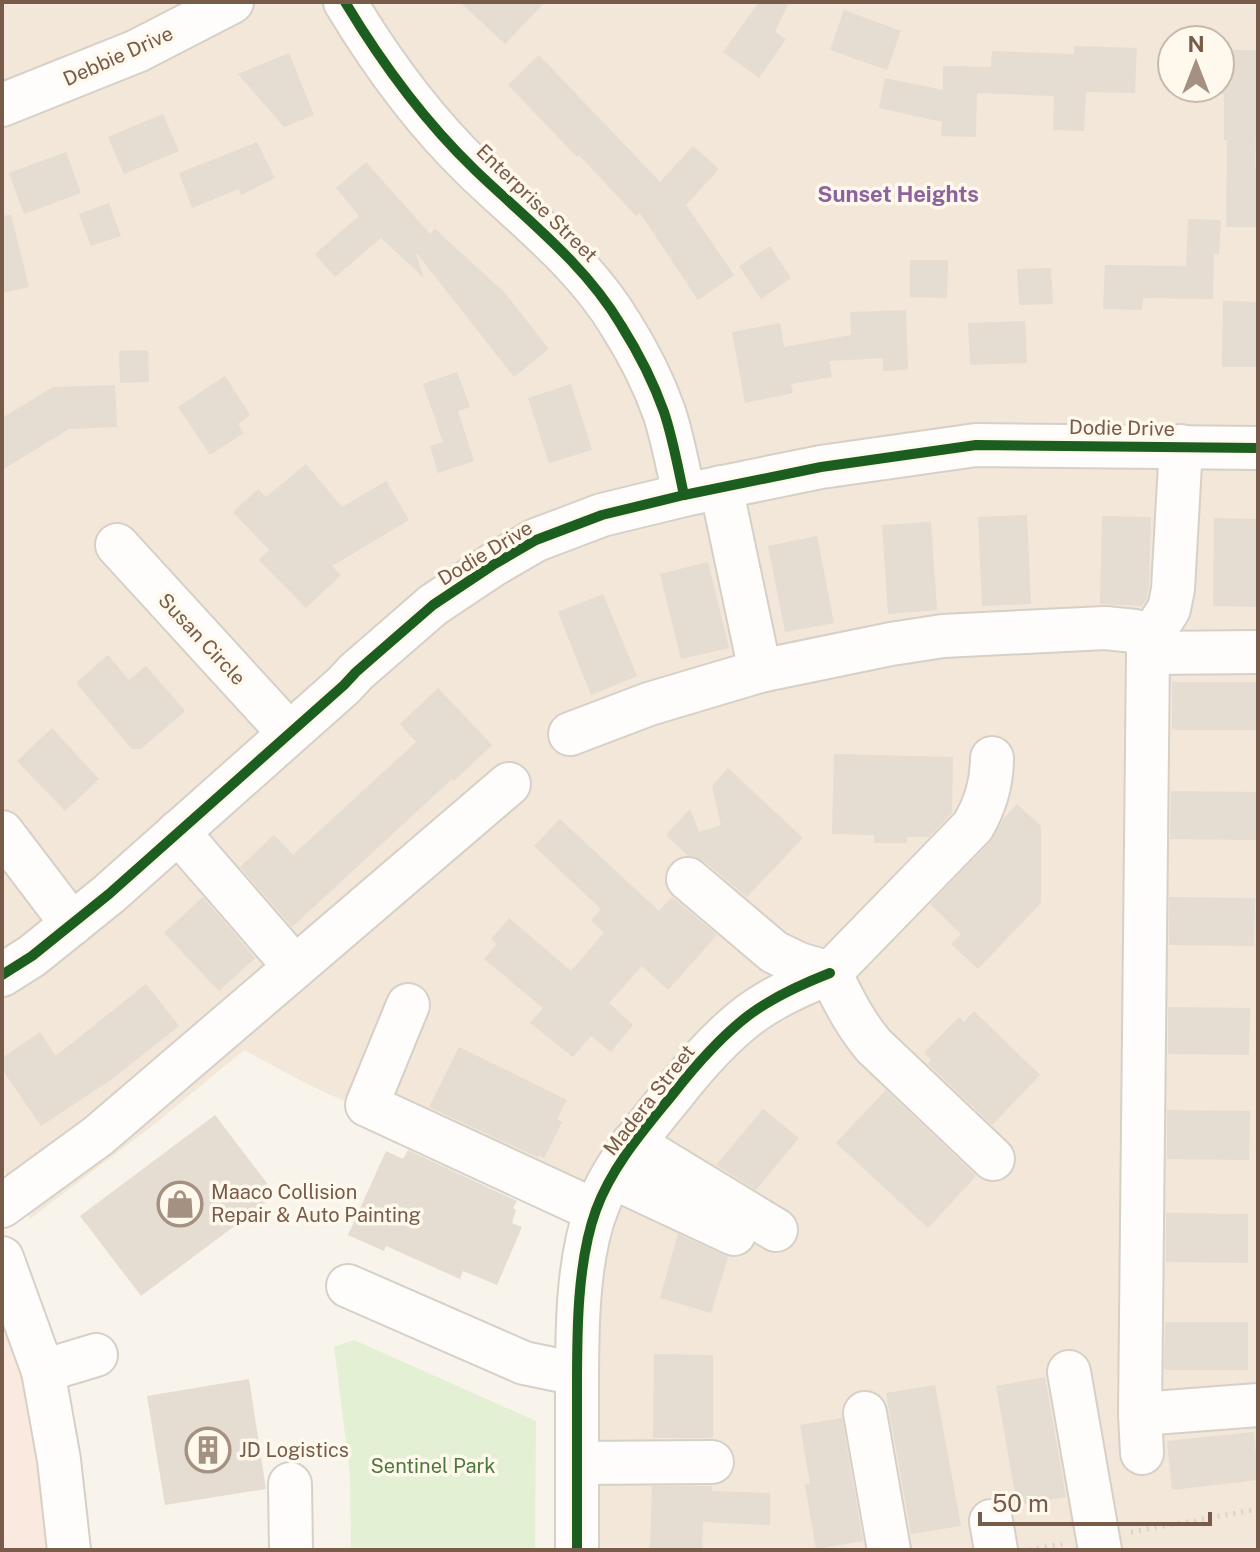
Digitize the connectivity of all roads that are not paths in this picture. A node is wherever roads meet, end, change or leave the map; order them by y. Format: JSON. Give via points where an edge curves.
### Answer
{"nodes":[{"id":1,"x":232,"y":2,"type":"edge"},
{"id":2,"x":345,"y":2,"type":"edge"},
{"id":3,"x":2,"y":105,"type":"edge"},
{"id":4,"x":1181,"y":446,"type":"junction"},
{"id":5,"x":1258,"y":448,"type":"edge"},
{"id":6,"x":703,"y":491,"type":"junction"},
{"id":7,"x":117,"y":545,"type":"dead end"},
{"id":8,"x":1149,"y":647,"type":"junction"},
{"id":9,"x":1258,"y":652,"type":"edge"},
{"id":10,"x":760,"y":671,"type":"junction"},
{"id":11,"x":289,"y":733,"type":"junction"},
{"id":12,"x":570,"y":734,"type":"dead end"},
{"id":13,"x":992,"y":758,"type":"dead end"},
{"id":14,"x":509,"y":784,"type":"dead end"},
{"id":15,"x":2,"y":832,"type":"edge"},
{"id":16,"x":178,"y":832,"type":"junction"},
{"id":17,"x":688,"y":879,"type":"dead end"},
{"id":18,"x":72,"y":924,"type":"junction"},
{"id":19,"x":295,"y":967,"type":"junction"},
{"id":20,"x":830,"y":973,"type":"junction"},
{"id":21,"x":2,"y":975,"type":"edge"},
{"id":22,"x":408,"y":1005,"type":"dead end"},
{"id":23,"x":993,"y":1159,"type":"dead end"},
{"id":24,"x":614,"y":1177,"type":"junction"},
{"id":25,"x":2,"y":1206,"type":"edge"},
{"id":26,"x":776,"y":1230,"type":"dead end"},
{"id":27,"x":734,"y":1234,"type":"dead end"},
{"id":28,"x":2,"y":1258,"type":"edge"},
{"id":29,"x":348,"y":1286,"type":"dead end"},
{"id":30,"x":96,"y":1355,"type":"dead end"},
{"id":31,"x":43,"y":1371,"type":"junction"},
{"id":32,"x":1069,"y":1372,"type":"dead end"},
{"id":33,"x":577,"y":1374,"type":"junction"},
{"id":34,"x":1258,"y":1405,"type":"edge"},
{"id":35,"x":865,"y":1413,"type":"dead end"},
{"id":36,"x":712,"y":1462,"type":"dead end"},
{"id":37,"x":577,"y":1463,"type":"junction"},
{"id":38,"x":290,"y":1484,"type":"dead end"},
{"id":39,"x":286,"y":1543,"type":"edge"},
{"id":40,"x":1099,"y":1544,"type":"edge"},
{"id":41,"x":69,"y":1550,"type":"edge"},
{"id":42,"x":577,"y":1550,"type":"edge"},
{"id":43,"x":889,"y":1550,"type":"edge"}],
"edges":[{"from":1,"to":3,"type":"street","name":"Debbie Drive","via":[[137,51]]},
{"from":2,"to":6,"type":"street","name":"Enterprise Street","via":[[426,117],[584,273],[650,376]]},
{"from":4,"to":5,"type":"street","name":"Dodie Drive"},
{"from":4,"to":6,"type":"street","name":"Dodie Drive","via":[[976,445],[821,467]]},
{"from":4,"to":8,"type":"street","via":[[1173,589]]},
{"from":6,"to":10,"type":"street","name":"Enterprise Street"},
{"from":6,"to":11,"type":"street","name":"Dodie Drive","via":[[602,515],[536,540],[493,565],[433,605]]},
{"from":7,"to":11,"type":"street","name":"Susan Circle"},
{"from":8,"to":9,"type":"street"},
{"from":8,"to":10,"type":"street","via":[[1135,631],[1105,628],[943,636]]},
{"from":8,"to":34,"type":"street","via":[[1141,1433]]},
{"from":10,"to":12,"type":"street"},
{"from":11,"to":16,"type":"street","name":"Dodie Drive"},
{"from":13,"to":20,"type":"street","via":[[988,792],[973,826]]},
{"from":14,"to":19,"type":"street"},
{"from":15,"to":18,"type":"street"},
{"from":16,"to":18,"type":"street","name":"Dodie Drive"},
{"from":16,"to":19,"type":"street"},
{"from":17,"to":20,"type":"street","via":[[774,952]]},
{"from":18,"to":21,"type":"street","name":"Dodie Drive"},
{"from":19,"to":25,"type":"street","via":[[98,1136]]},
{"from":20,"to":23,"type":"street","via":[[874,1046]]},
{"from":20,"to":24,"type":"street","name":"Madera Street","via":[[773,1000],[726,1035],[681,1084]]},
{"from":22,"to":24,"type":"street","via":[[367,1105]]},
{"from":24,"to":26,"type":"street"},
{"from":24,"to":27,"type":"street"},
{"from":24,"to":33,"type":"street","name":"Madera Street","via":[[585,1257]]},
{"from":28,"to":31,"type":"street"},
{"from":29,"to":33,"type":"street","via":[[524,1363]]},
{"from":30,"to":31,"type":"street"},
{"from":31,"to":41,"type":"street"},
{"from":32,"to":40,"type":"street"},
{"from":33,"to":37,"type":"street","name":"Madera Street"},
{"from":35,"to":43,"type":"street"},
{"from":36,"to":37,"type":"street"},
{"from":37,"to":42,"type":"street","name":"Madera Street"},
{"from":38,"to":39,"type":"street"}]}
